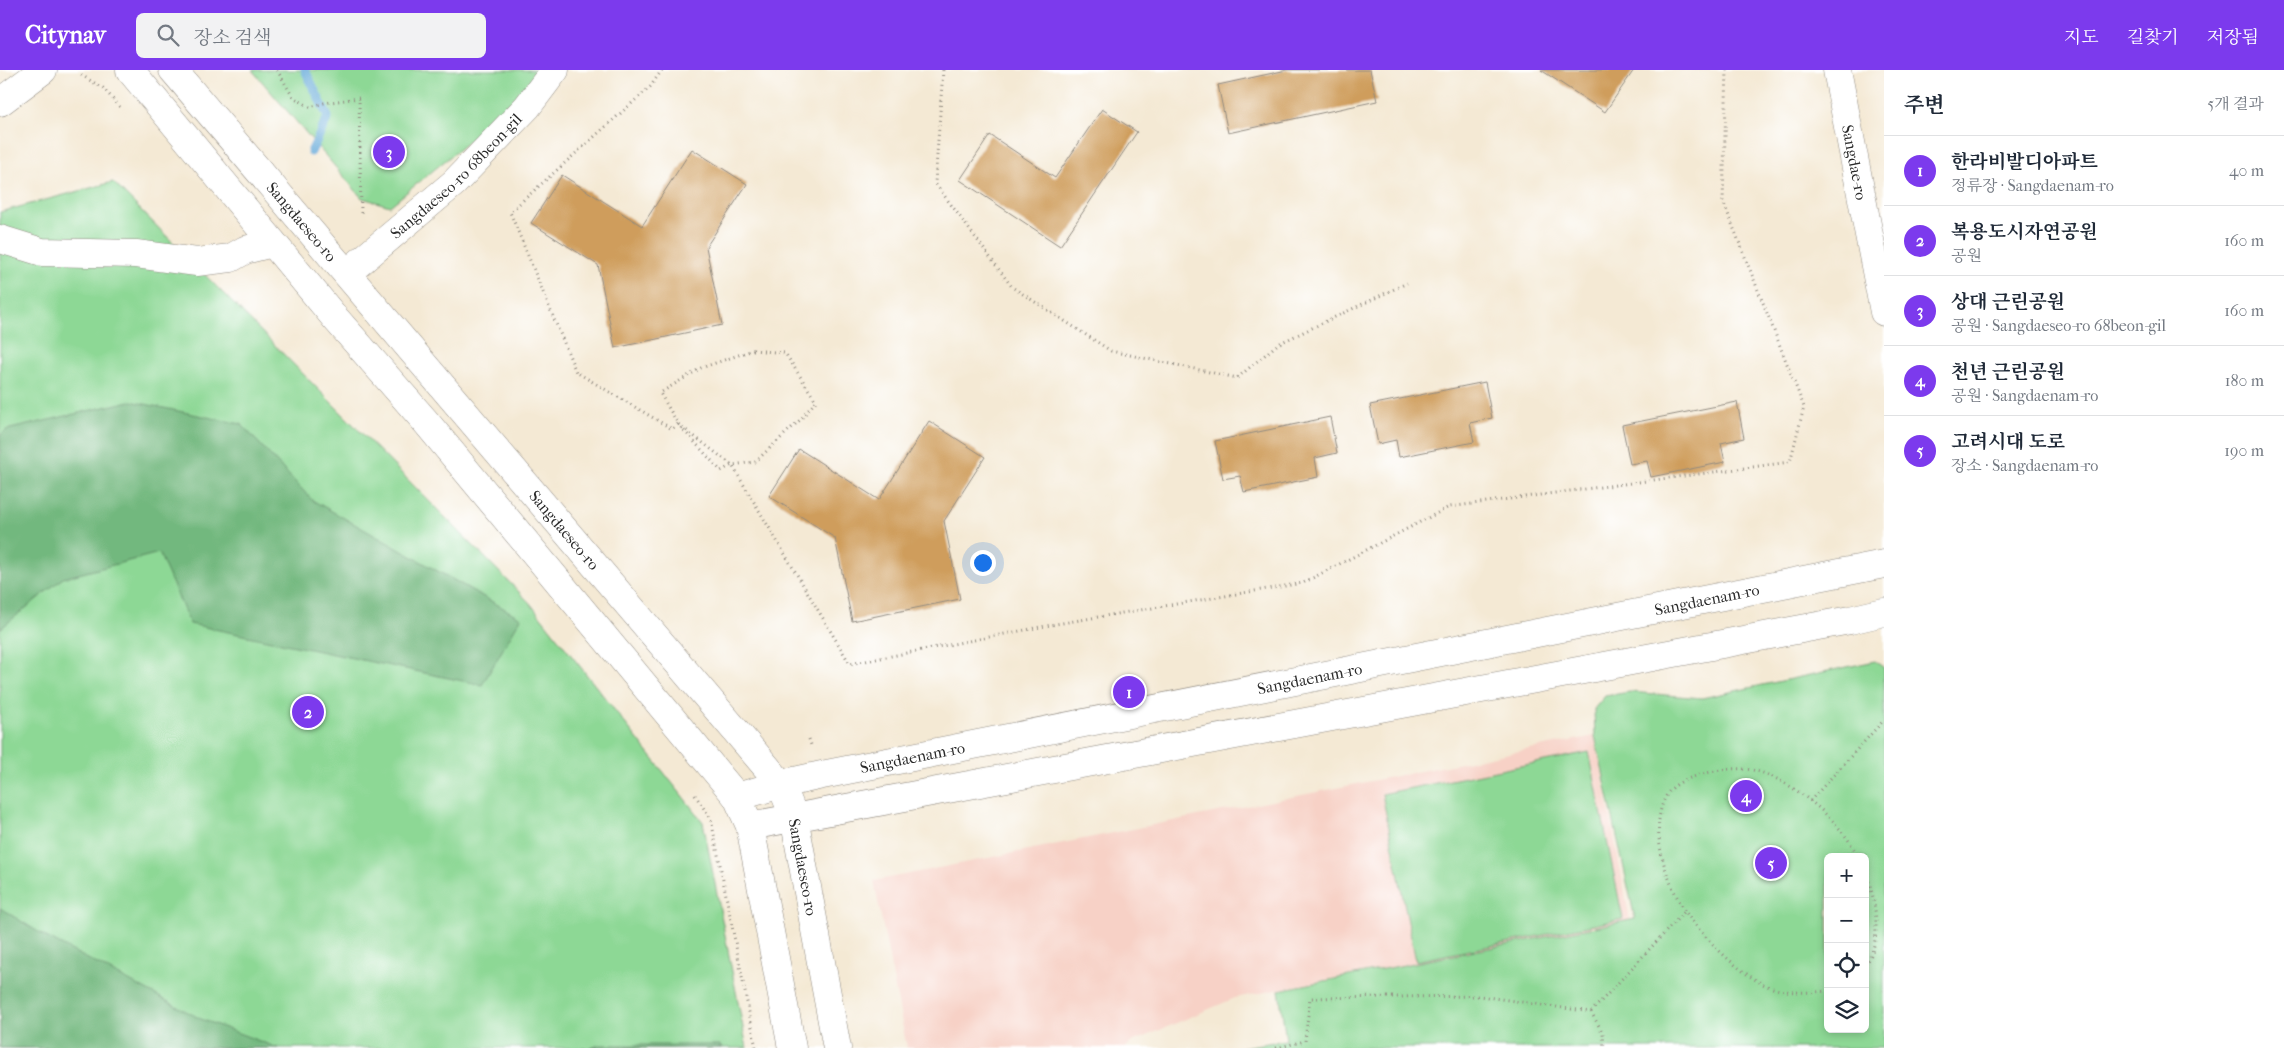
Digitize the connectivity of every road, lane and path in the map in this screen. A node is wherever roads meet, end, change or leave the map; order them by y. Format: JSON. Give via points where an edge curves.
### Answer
{"nodes":[{"id":1,"x":43,"y":70,"type":"edge"},
{"id":2,"x":130,"y":70,"type":"edge"},
{"id":3,"x":173,"y":70,"type":"edge"},
{"id":4,"x":277,"y":70,"type":"edge"},
{"id":5,"x":555,"y":70,"type":"edge"},
{"id":6,"x":662,"y":70,"type":"edge"},
{"id":7,"x":943,"y":70,"type":"edge"},
{"id":8,"x":1728,"y":70,"type":"edge"},
{"id":9,"x":1837,"y":70,"type":"edge"},
{"id":10,"x":0,"y":102,"type":"edge"},
{"id":11,"x":361,"y":213,"type":"dead end"},
{"id":12,"x":0,"y":239,"type":"edge"},
{"id":13,"x":273,"y":243,"type":"junction"},
{"id":14,"x":347,"y":273,"type":"junction"},
{"id":15,"x":1407,"y":283,"type":"dead end"},
{"id":16,"x":1884,"y":312,"type":"edge"},
{"id":17,"x":678,"y":424,"type":"junction"},
{"id":18,"x":732,"y":465,"type":"junction"},
{"id":19,"x":1884,"y":564,"type":"edge"},
{"id":20,"x":1884,"y":612,"type":"edge"},
{"id":21,"x":1884,"y":720,"type":"edge"},
{"id":22,"x":809,"y":738,"type":"dead end"},
{"id":23,"x":812,"y":749,"type":"dead end"},
{"id":24,"x":781,"y":784,"type":"junction"},
{"id":25,"x":692,"y":791,"type":"dead end"},
{"id":26,"x":737,"y":797,"type":"junction"},
{"id":27,"x":1810,"y":801,"type":"junction"},
{"id":28,"x":794,"y":817,"type":"junction"},
{"id":29,"x":750,"y":826,"type":"junction"},
{"id":30,"x":1856,"y":853,"type":"edge"},
{"id":31,"x":1869,"y":884,"type":"edge"},
{"id":32,"x":1685,"y":911,"type":"junction"},
{"id":33,"x":1869,"y":954,"type":"edge"},
{"id":34,"x":1824,"y":991,"type":"edge"},
{"id":35,"x":1592,"y":1012,"type":"junction"},
{"id":36,"x":756,"y":1048,"type":"edge"},
{"id":37,"x":792,"y":1048,"type":"edge"},
{"id":38,"x":837,"y":1048,"type":"edge"},
{"id":39,"x":1276,"y":1048,"type":"edge"},
{"id":40,"x":1604,"y":1048,"type":"edge"}],
"edges":[{"from":1,"to":10,"type":"street"},
{"from":2,"to":13,"type":"street"},
{"from":3,"to":14,"type":"street","name":"Sangdaeseo-ro"},
{"from":4,"to":11,"type":"path","via":[[294,97],[310,107],[359,98]]},
{"from":5,"to":14,"type":"street","name":"Sangdaeseo-ro 68beon-gil","via":[[528,107],[454,183]]},
{"from":6,"to":17,"type":"path","via":[[650,87],[510,212],[576,372],[672,429]]},
{"from":7,"to":15,"type":"path","via":[[935,183],[1012,287],[1111,351],[1237,378],[1278,344]]},
{"from":8,"to":18,"type":"path","via":[[1724,201],[1804,407],[1790,462],[1449,507],[1303,583],[1056,624],[850,664]]},
{"from":9,"to":16,"type":"street","name":"Sangdae-ro"},
{"from":12,"to":13,"type":"street","via":[[42,252],[136,254],[197,262],[231,258],[245,250]]},
{"from":13,"to":26,"type":"street"},
{"from":14,"to":24,"type":"street","name":"Sangdaeseo-ro"},
{"from":17,"to":18,"type":"path"},
{"from":17,"to":18,"type":"path","via":[[721,471]]},
{"from":17,"to":18,"type":"path","via":[[660,393],[701,368],[753,350],[785,353],[816,401],[755,462]]},
{"from":19,"to":24,"type":"street","name":"Sangdaenam-ro"},
{"from":20,"to":28,"type":"street"},
{"from":21,"to":27,"type":"path"},
{"from":22,"to":23,"type":"path"},
{"from":24,"to":26,"type":"street","name":"Sangdaenam-ro"},
{"from":24,"to":28,"type":"street","name":"Sangdaeseo-ro"},
{"from":25,"to":36,"type":"path","via":[[711,819]]},
{"from":26,"to":29,"type":"street"},
{"from":27,"to":30,"type":"path","via":[[1828,816]]},
{"from":27,"to":32,"type":"path","via":[[1781,781],[1758,772],[1730,769],[1685,779],[1666,795],[1657,828],[1663,860]]},
{"from":28,"to":29,"type":"street"},
{"from":28,"to":38,"type":"street","name":"Sangdaeseo-ro"},
{"from":29,"to":37,"type":"street"},
{"from":31,"to":33,"type":"path","via":[[1875,903],[1875,938]]},
{"from":32,"to":34,"type":"path","via":[[1711,942],[1742,971],[1762,984],[1806,993]]},
{"from":32,"to":35,"type":"path"},
{"from":35,"to":39,"type":"path","via":[[1480,996],[1310,998],[1305,1042]]},
{"from":35,"to":40,"type":"path","via":[[1603,1033]]}]}
